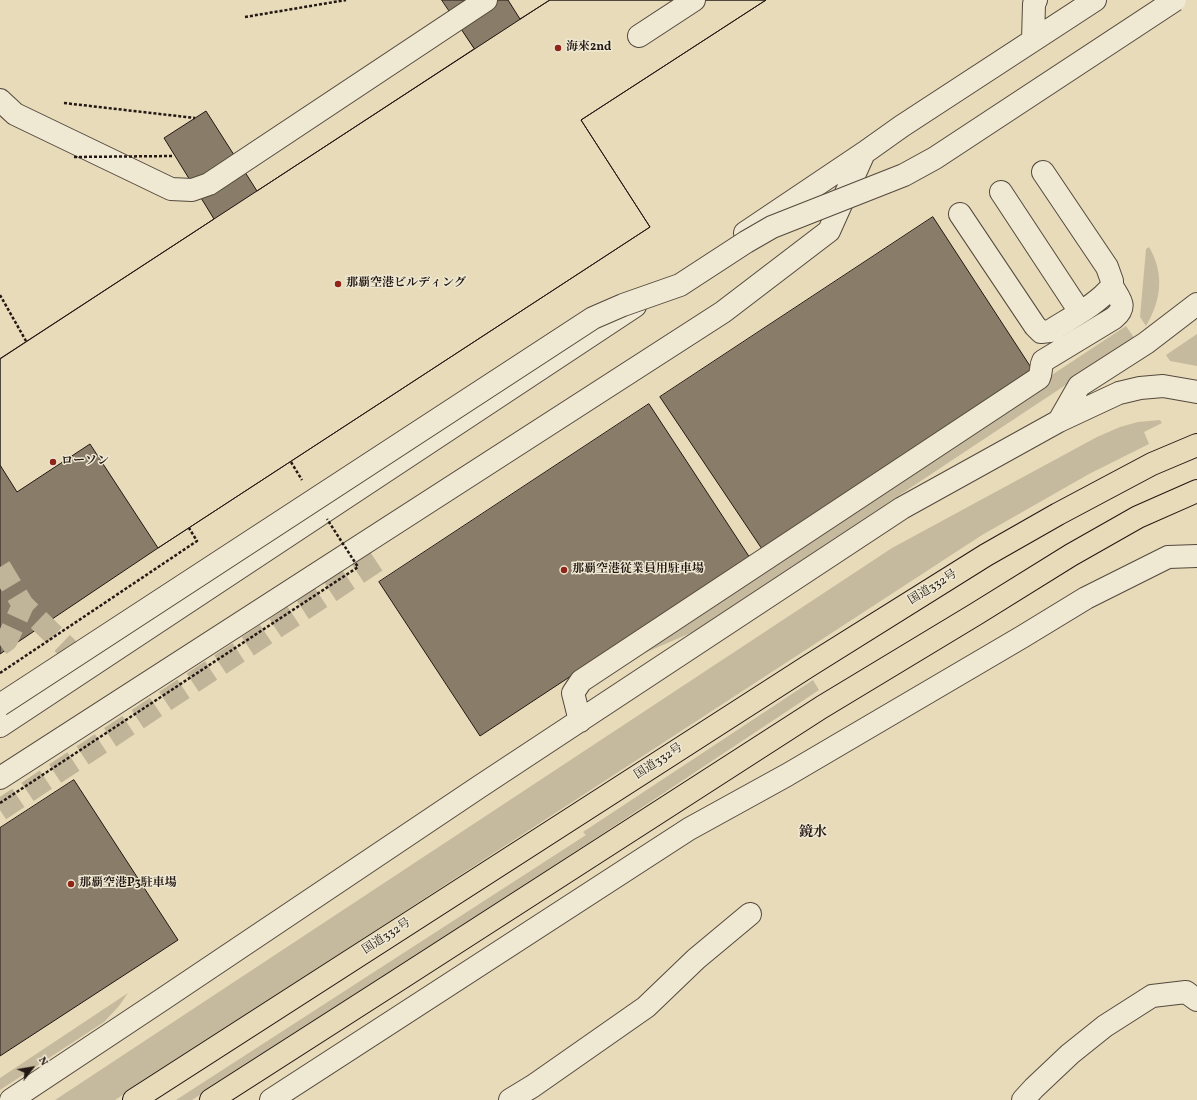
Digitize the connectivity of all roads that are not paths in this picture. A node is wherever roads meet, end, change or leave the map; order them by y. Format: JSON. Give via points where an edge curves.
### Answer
{"nodes":[{"id":1,"x":486,"y":0,"type":"edge"},
{"id":2,"x":694,"y":0,"type":"edge"},
{"id":3,"x":1036,"y":0,"type":"edge"},
{"id":4,"x":1095,"y":0,"type":"edge"},
{"id":5,"x":1175,"y":0,"type":"edge"},
{"id":6,"x":639,"y":36,"type":"dead end"},
{"id":7,"x":1033,"y":40,"type":"junction"},
{"id":8,"x":0,"y":100,"type":"edge"},
{"id":9,"x":864,"y":153,"type":"junction"},
{"id":10,"x":1043,"y":172,"type":"dead end"},
{"id":11,"x":1001,"y":192,"type":"dead end"},
{"id":12,"x":960,"y":214,"type":"dead end"},
{"id":13,"x":1112,"y":286,"type":"junction"},
{"id":14,"x":1197,"y":304,"type":"edge"},
{"id":15,"x":1080,"y":312,"type":"junction"},
{"id":16,"x":1197,"y":392,"type":"edge"},
{"id":17,"x":1059,"y":421,"type":"junction"},
{"id":18,"x":1197,"y":445,"type":"edge"},
{"id":19,"x":1197,"y":490,"type":"edge"},
{"id":20,"x":1197,"y":556,"type":"edge"},
{"id":21,"x":0,"y":704,"type":"edge"},
{"id":22,"x":580,"y":721,"type":"junction"},
{"id":23,"x":0,"y":726,"type":"edge"},
{"id":24,"x":0,"y":778,"type":"edge"},
{"id":25,"x":750,"y":914,"type":"dead end"},
{"id":26,"x":1197,"y":1000,"type":"edge"},
{"id":27,"x":11,"y":1100,"type":"edge"},
{"id":28,"x":134,"y":1100,"type":"edge"},
{"id":29,"x":211,"y":1100,"type":"edge"},
{"id":30,"x":271,"y":1100,"type":"edge"},
{"id":31,"x":510,"y":1100,"type":"edge"},
{"id":32,"x":1023,"y":1100,"type":"edge"}],
"edges":[{"from":1,"to":8,"type":"street","via":[[210,184],[192,190],[171,189],[15,114]]},
{"from":2,"to":6,"type":"street"},
{"from":3,"to":7,"type":"street"},
{"from":4,"to":7,"type":"street"},
{"from":5,"to":21,"type":"street","bridge":true,"via":[[935,158],[904,175],[772,227],[680,285],[593,318]]},
{"from":7,"to":9,"type":"street"},
{"from":9,"to":23,"type":"street"},
{"from":9,"to":24,"type":"street","via":[[829,231],[723,312]]},
{"from":10,"to":13,"type":"street","via":[[1107,267]]},
{"from":11,"to":15,"type":"street"},
{"from":12,"to":15,"type":"street","via":[[1041,332],[1050,331]]},
{"from":13,"to":15,"type":"street"},
{"from":13,"to":22,"type":"street","via":[[1122,303],[1121,312],[1042,361],[1042,373],[1039,378],[581,681],[573,693]]},
{"from":14,"to":17,"type":"street","via":[[1146,343],[1079,386]]},
{"from":16,"to":17,"type":"street","via":[[1162,386],[1140,388],[1119,394]]},
{"from":17,"to":22,"type":"street","via":[[902,508]]},
{"from":18,"to":28,"type":"highway","name":"国道332号","via":[[1152,464],[986,555],[793,676]]},
{"from":19,"to":29,"type":"highway","via":[[1138,517],[1071,555],[822,707]]},
{"from":20,"to":30,"type":"street","via":[[1168,557],[1086,598],[787,775],[689,829]]},
{"from":22,"to":27,"type":"street"},
{"from":25,"to":31,"type":"street","via":[[696,959],[646,1007]]},
{"from":26,"to":32,"type":"street","via":[[1186,992],[1152,996],[1105,1026],[1070,1054]]}]}
